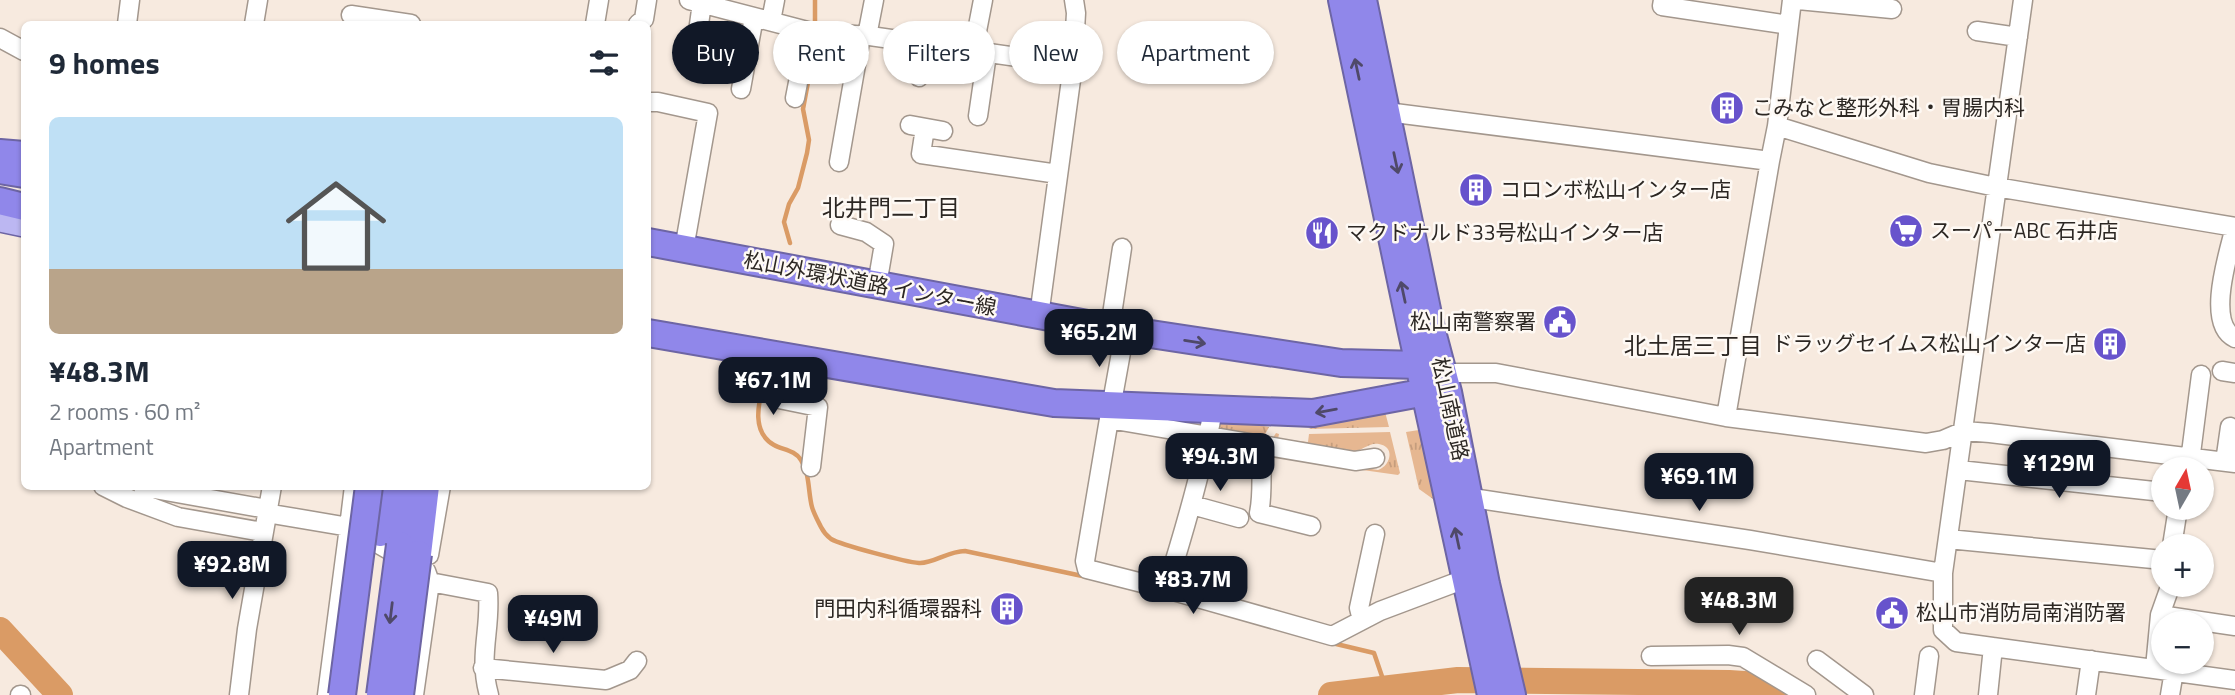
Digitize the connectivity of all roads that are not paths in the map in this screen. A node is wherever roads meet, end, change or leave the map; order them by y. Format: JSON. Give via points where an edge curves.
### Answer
{"nodes":[{"id":1,"x":130,"y":0,"type":"edge"},
{"id":2,"x":258,"y":0,"type":"edge"},
{"id":3,"x":600,"y":0,"type":"edge"},
{"id":4,"x":647,"y":0,"type":"edge"},
{"id":5,"x":775,"y":0,"type":"edge"},
{"id":6,"x":874,"y":0,"type":"edge"},
{"id":7,"x":983,"y":0,"type":"edge"},
{"id":8,"x":1074,"y":0,"type":"edge"},
{"id":9,"x":1342,"y":0,"type":"edge"},
{"id":10,"x":1363,"y":0,"type":"edge"},
{"id":11,"x":1663,"y":0,"type":"edge"},
{"id":12,"x":1792,"y":0,"type":"edge"},
{"id":13,"x":1798,"y":0,"type":"edge"},
{"id":14,"x":2023,"y":0,"type":"edge"},
{"id":15,"x":698,"y":1,"type":"edge"},
{"id":16,"x":1892,"y":9,"type":"dead end"},
{"id":17,"x":351,"y":13,"type":"edge"},
{"id":18,"x":762,"y":19,"type":"junction"},
{"id":19,"x":128,"y":21,"type":"edge"},
{"id":20,"x":254,"y":21,"type":"edge"},
{"id":21,"x":395,"y":21,"type":"edge"},
{"id":22,"x":596,"y":21,"type":"edge"},
{"id":23,"x":642,"y":21,"type":"edge"},
{"id":24,"x":697,"y":21,"type":"edge"},
{"id":25,"x":868,"y":21,"type":"edge"},
{"id":26,"x":982,"y":21,"type":"edge"},
{"id":27,"x":1076,"y":21,"type":"edge"},
{"id":28,"x":773,"y":22,"type":"edge"},
{"id":29,"x":1789,"y":25,"type":"junction"},
{"id":30,"x":1977,"y":31,"type":"dead end"},
{"id":31,"x":2018,"y":37,"type":"junction"},
{"id":32,"x":0,"y":38,"type":"edge"},
{"id":33,"x":21,"y":49,"type":"edge"},
{"id":34,"x":798,"y":84,"type":"edge"},
{"id":35,"x":859,"y":84,"type":"edge"},
{"id":36,"x":979,"y":84,"type":"edge"},
{"id":37,"x":1070,"y":84,"type":"edge"},
{"id":38,"x":741,"y":89,"type":"dead end"},
{"id":39,"x":795,"y":99,"type":"dead end"},
{"id":40,"x":651,"y":102,"type":"edge"},
{"id":41,"x":1375,"y":110,"type":"junction"},
{"id":42,"x":978,"y":116,"type":"dead end"},
{"id":43,"x":1777,"y":126,"type":"junction"},
{"id":44,"x":943,"y":131,"type":"dead end"},
{"id":45,"x":0,"y":142,"type":"edge"},
{"id":46,"x":21,"y":145,"type":"edge"},
{"id":47,"x":0,"y":153,"type":"edge"},
{"id":48,"x":21,"y":155,"type":"edge"},
{"id":49,"x":846,"y":155,"type":"dead end"},
{"id":50,"x":1770,"y":161,"type":"junction"},
{"id":51,"x":0,"y":170,"type":"edge"},
{"id":52,"x":1058,"y":173,"type":"junction"},
{"id":53,"x":21,"y":174,"type":"edge"},
{"id":54,"x":1996,"y":187,"type":"junction"},
{"id":55,"x":0,"y":195,"type":"edge"},
{"id":56,"x":21,"y":198,"type":"edge"},
{"id":57,"x":0,"y":201,"type":"edge"},
{"id":58,"x":21,"y":206,"type":"edge"},
{"id":59,"x":0,"y":220,"type":"edge"},
{"id":60,"x":21,"y":224,"type":"edge"},
{"id":61,"x":840,"y":225,"type":"dead end"},
{"id":62,"x":651,"y":243,"type":"edge"},
{"id":63,"x":1122,"y":248,"type":"dead end"},
{"id":64,"x":684,"y":249,"type":"junction"},
{"id":65,"x":651,"y":259,"type":"edge"},
{"id":66,"x":877,"y":285,"type":"junction"},
{"id":67,"x":934,"y":297,"type":"junction"},
{"id":68,"x":1039,"y":316,"type":"junction"},
{"id":69,"x":651,"y":320,"type":"edge"},
{"id":70,"x":1110,"y":328,"type":"junction"},
{"id":71,"x":651,"y":334,"type":"edge"},
{"id":72,"x":2235,"y":338,"type":"edge"},
{"id":73,"x":787,"y":358,"type":"junction"},
{"id":74,"x":1431,"y":369,"type":"junction"},
{"id":75,"x":2201,"y":375,"type":"dead end"},
{"id":76,"x":1426,"y":393,"type":"junction"},
{"id":77,"x":1078,"y":404,"type":"junction"},
{"id":78,"x":1213,"y":410,"type":"junction"},
{"id":79,"x":1111,"y":412,"type":"junction"},
{"id":80,"x":1726,"y":417,"type":"junction"},
{"id":81,"x":2230,"y":427,"type":"dead end"},
{"id":82,"x":1964,"y":431,"type":"junction"},
{"id":83,"x":1208,"y":436,"type":"junction"},
{"id":84,"x":1264,"y":446,"type":"junction"},
{"id":85,"x":2190,"y":457,"type":"edge"},
{"id":86,"x":1375,"y":458,"type":"dead end"},
{"id":87,"x":2151,"y":458,"type":"edge"},
{"id":88,"x":2230,"y":462,"type":"edge"},
{"id":89,"x":810,"y":467,"type":"dead end"},
{"id":90,"x":1959,"y":470,"type":"junction"},
{"id":91,"x":111,"y":490,"type":"edge"},
{"id":92,"x":158,"y":490,"type":"edge"},
{"id":93,"x":271,"y":490,"type":"edge"},
{"id":94,"x":354,"y":490,"type":"edge"},
{"id":95,"x":368,"y":490,"type":"edge"},
{"id":96,"x":387,"y":490,"type":"edge"},
{"id":97,"x":406,"y":490,"type":"edge"},
{"id":98,"x":426,"y":490,"type":"edge"},
{"id":99,"x":440,"y":490,"type":"edge"},
{"id":100,"x":2151,"y":491,"type":"edge"},
{"id":101,"x":1458,"y":496,"type":"junction"},
{"id":102,"x":1192,"y":505,"type":"junction"},
{"id":103,"x":267,"y":511,"type":"junction"},
{"id":104,"x":1239,"y":518,"type":"dead end"},
{"id":105,"x":1311,"y":526,"type":"dead end"},
{"id":106,"x":349,"y":527,"type":"junction"},
{"id":107,"x":263,"y":532,"type":"junction"},
{"id":108,"x":1375,"y":534,"type":"dead end"},
{"id":109,"x":390,"y":539,"type":"junction"},
{"id":110,"x":1948,"y":539,"type":"junction"},
{"id":111,"x":2151,"y":559,"type":"edge"},
{"id":112,"x":1943,"y":573,"type":"junction"},
{"id":113,"x":428,"y":577,"type":"junction"},
{"id":114,"x":1465,"y":579,"type":"junction"},
{"id":115,"x":1166,"y":589,"type":"junction"},
{"id":116,"x":1362,"y":620,"type":"junction"},
{"id":117,"x":2214,"y":624,"type":"edge"},
{"id":118,"x":2235,"y":626,"type":"edge"},
{"id":119,"x":1993,"y":647,"type":"junction"},
{"id":120,"x":1491,"y":652,"type":"junction"},
{"id":121,"x":1651,"y":656,"type":"dead end"},
{"id":122,"x":1928,"y":656,"type":"dead end"},
{"id":123,"x":1817,"y":660,"type":"dead end"},
{"id":124,"x":2091,"y":660,"type":"junction"},
{"id":125,"x":637,"y":661,"type":"dead end"},
{"id":126,"x":483,"y":668,"type":"junction"},
{"id":127,"x":2151,"y":668,"type":"edge"},
{"id":128,"x":2173,"y":674,"type":"edge"},
{"id":129,"x":2194,"y":674,"type":"edge"},
{"id":130,"x":2235,"y":680,"type":"edge"},
{"id":131,"x":1501,"y":692,"type":"edge"},
{"id":132,"x":239,"y":695,"type":"edge"},
{"id":133,"x":327,"y":695,"type":"edge"},
{"id":134,"x":342,"y":695,"type":"edge"},
{"id":135,"x":360,"y":695,"type":"edge"},
{"id":136,"x":380,"y":695,"type":"edge"},
{"id":137,"x":400,"y":695,"type":"edge"},
{"id":138,"x":414,"y":695,"type":"edge"},
{"id":139,"x":489,"y":695,"type":"edge"},
{"id":140,"x":1806,"y":695,"type":"edge"},
{"id":141,"x":1864,"y":695,"type":"edge"},
{"id":142,"x":1924,"y":695,"type":"edge"},
{"id":143,"x":1988,"y":695,"type":"edge"},
{"id":144,"x":2086,"y":695,"type":"edge"},
{"id":145,"x":2169,"y":695,"type":"edge"}],
"edges":[{"from":1,"to":19,"type":"street"},
{"from":2,"to":20,"type":"street"},
{"from":3,"to":22,"type":"street"},
{"from":4,"to":23,"type":"street"},
{"from":5,"to":18,"type":"street"},
{"from":6,"to":25,"type":"street"},
{"from":7,"to":26,"type":"street"},
{"from":8,"to":27,"type":"street"},
{"from":41,"to":9,"type":"highway","name":"松山南道路","one_way":true},
{"from":10,"to":41,"type":"highway","name":"松山南道路"},
{"from":11,"to":29,"type":"street","via":[[1662,6]]},
{"from":12,"to":29,"type":"street"},
{"from":13,"to":16,"type":"street"},
{"from":14,"to":31,"type":"street"},
{"from":15,"to":18,"type":"street"},
{"from":15,"to":24,"type":"street"},
{"from":17,"to":21,"type":"street"},
{"from":18,"to":28,"type":"street"},
{"from":18,"to":38,"type":"street"},
{"from":29,"to":43,"type":"street"},
{"from":30,"to":31,"type":"street"},
{"from":31,"to":54,"type":"street"},
{"from":32,"to":33,"type":"street"},
{"from":34,"to":39,"type":"street"},
{"from":35,"to":49,"type":"street"},
{"from":36,"to":42,"type":"street"},
{"from":37,"to":52,"type":"street"},
{"from":40,"to":64,"type":"street","via":[[708,113]]},
{"from":41,"to":50,"type":"street"},
{"from":41,"to":74,"type":"highway","name":"松山南道路"},
{"from":43,"to":50,"type":"street"},
{"from":43,"to":54,"type":"street","via":[[1929,173]]},
{"from":44,"to":52,"type":"street","via":[[917,127],[921,155]]},
{"from":45,"to":46,"type":"main road"},
{"from":47,"to":48,"type":"highway"},
{"from":50,"to":80,"type":"street"},
{"from":51,"to":53,"type":"highway"},
{"from":52,"to":68,"type":"street"},
{"from":54,"to":72,"type":"street","via":[[2235,227],[2219,292],[2223,325]]},
{"from":54,"to":82,"type":"street"},
{"from":55,"to":56,"type":"highway"},
{"from":57,"to":58,"type":"highway"},
{"from":59,"to":60,"type":"main road"},
{"from":61,"to":66,"type":"street","via":[[866,232],[884,244]]},
{"from":62,"to":64,"type":"highway","name":"松山外環状道路 インター線"},
{"from":63,"to":70,"type":"street"},
{"from":64,"to":66,"type":"highway","name":"松山外環状道路 インター線"},
{"from":65,"to":67,"type":"highway","via":[[805,285]]},
{"from":66,"to":67,"type":"highway","name":"松山外環状道路 インター線"},
{"from":67,"to":68,"type":"highway","name":"松山外環状道路 インター線"},
{"from":68,"to":70,"type":"highway","name":"松山外環状道路 インター線"},
{"from":69,"to":77,"type":"highway","via":[[1024,385]]},
{"from":70,"to":74,"type":"highway","name":"松山外環状道路 インター線","one_way":true,"via":[[1341,363]]},
{"from":70,"to":79,"type":"street","via":[[1122,347]]},
{"from":71,"to":73,"type":"highway"},
{"from":73,"to":77,"type":"highway","via":[[1021,399]]},
{"from":73,"to":89,"type":"street","via":[[779,399],[818,407]]},
{"from":74,"to":76,"type":"highway","name":"松山南道路"},
{"from":74,"to":80,"type":"street","via":[[1496,373]]},
{"from":74,"to":101,"type":"highway","name":"松山南道路"},
{"from":75,"to":85,"type":"street"},
{"from":76,"to":78,"type":"highway","one_way":true,"via":[[1313,413]]},
{"from":76,"to":101,"type":"highway","name":"松山南道路"},
{"from":77,"to":79,"type":"highway"},
{"from":78,"to":79,"type":"highway"},
{"from":78,"to":83,"type":"street"},
{"from":79,"to":83,"type":"street"},
{"from":79,"to":115,"type":"street","via":[[1087,569]]},
{"from":80,"to":82,"type":"street","via":[[1926,443]]},
{"from":81,"to":88,"type":"street"},
{"from":82,"to":87,"type":"street"},
{"from":82,"to":90,"type":"street"},
{"from":83,"to":84,"type":"street"},
{"from":83,"to":102,"type":"street"},
{"from":84,"to":86,"type":"street","via":[[1355,461]]},
{"from":84,"to":105,"type":"street","via":[[1264,494],[1259,513]]},
{"from":90,"to":100,"type":"street"},
{"from":90,"to":110,"type":"street"},
{"from":91,"to":107,"type":"street","via":[[178,517]]},
{"from":92,"to":103,"type":"street"},
{"from":93,"to":103,"type":"street"},
{"from":94,"to":106,"type":"street"},
{"from":95,"to":134,"type":"highway","bridge":true},
{"from":96,"to":109,"type":"highway"},
{"from":97,"to":109,"type":"highway"},
{"from":98,"to":137,"type":"highway","bridge":true},
{"from":99,"to":113,"type":"street"},
{"from":101,"to":112,"type":"street"},
{"from":114,"to":101,"type":"highway","name":"松山南道路","one_way":true},
{"from":101,"to":120,"type":"highway","name":"松山南道路"},
{"from":102,"to":104,"type":"street"},
{"from":102,"to":115,"type":"street"},
{"from":103,"to":106,"type":"street"},
{"from":103,"to":107,"type":"street"},
{"from":106,"to":113,"type":"street"},
{"from":106,"to":133,"type":"street"},
{"from":107,"to":132,"type":"street"},
{"from":108,"to":116,"type":"street","via":[[1359,608]]},
{"from":109,"to":135,"type":"highway"},
{"from":109,"to":136,"type":"highway","one_way":true,"bridge":true},
{"from":110,"to":111,"type":"street"},
{"from":110,"to":112,"type":"street"},
{"from":112,"to":119,"type":"street","via":[[1943,630],[1956,642]]},
{"from":113,"to":126,"type":"street","via":[[488,593]]},
{"from":113,"to":138,"type":"street"},
{"from":114,"to":116,"type":"street"},
{"from":114,"to":120,"type":"highway","name":"松山南道路"},
{"from":115,"to":116,"type":"street","via":[[1332,636]]},
{"from":117,"to":118,"type":"street"},
{"from":119,"to":124,"type":"street"},
{"from":119,"to":143,"type":"street"},
{"from":120,"to":131,"type":"highway","name":"松山南道路"},
{"from":121,"to":140,"type":"street","via":[[1743,657]]},
{"from":122,"to":142,"type":"street"},
{"from":123,"to":141,"type":"street"},
{"from":124,"to":127,"type":"street"},
{"from":124,"to":144,"type":"street"},
{"from":125,"to":126,"type":"street","via":[[630,670],[606,680]]},
{"from":126,"to":139,"type":"street"},
{"from":128,"to":145,"type":"street"},
{"from":129,"to":130,"type":"street"}]}
